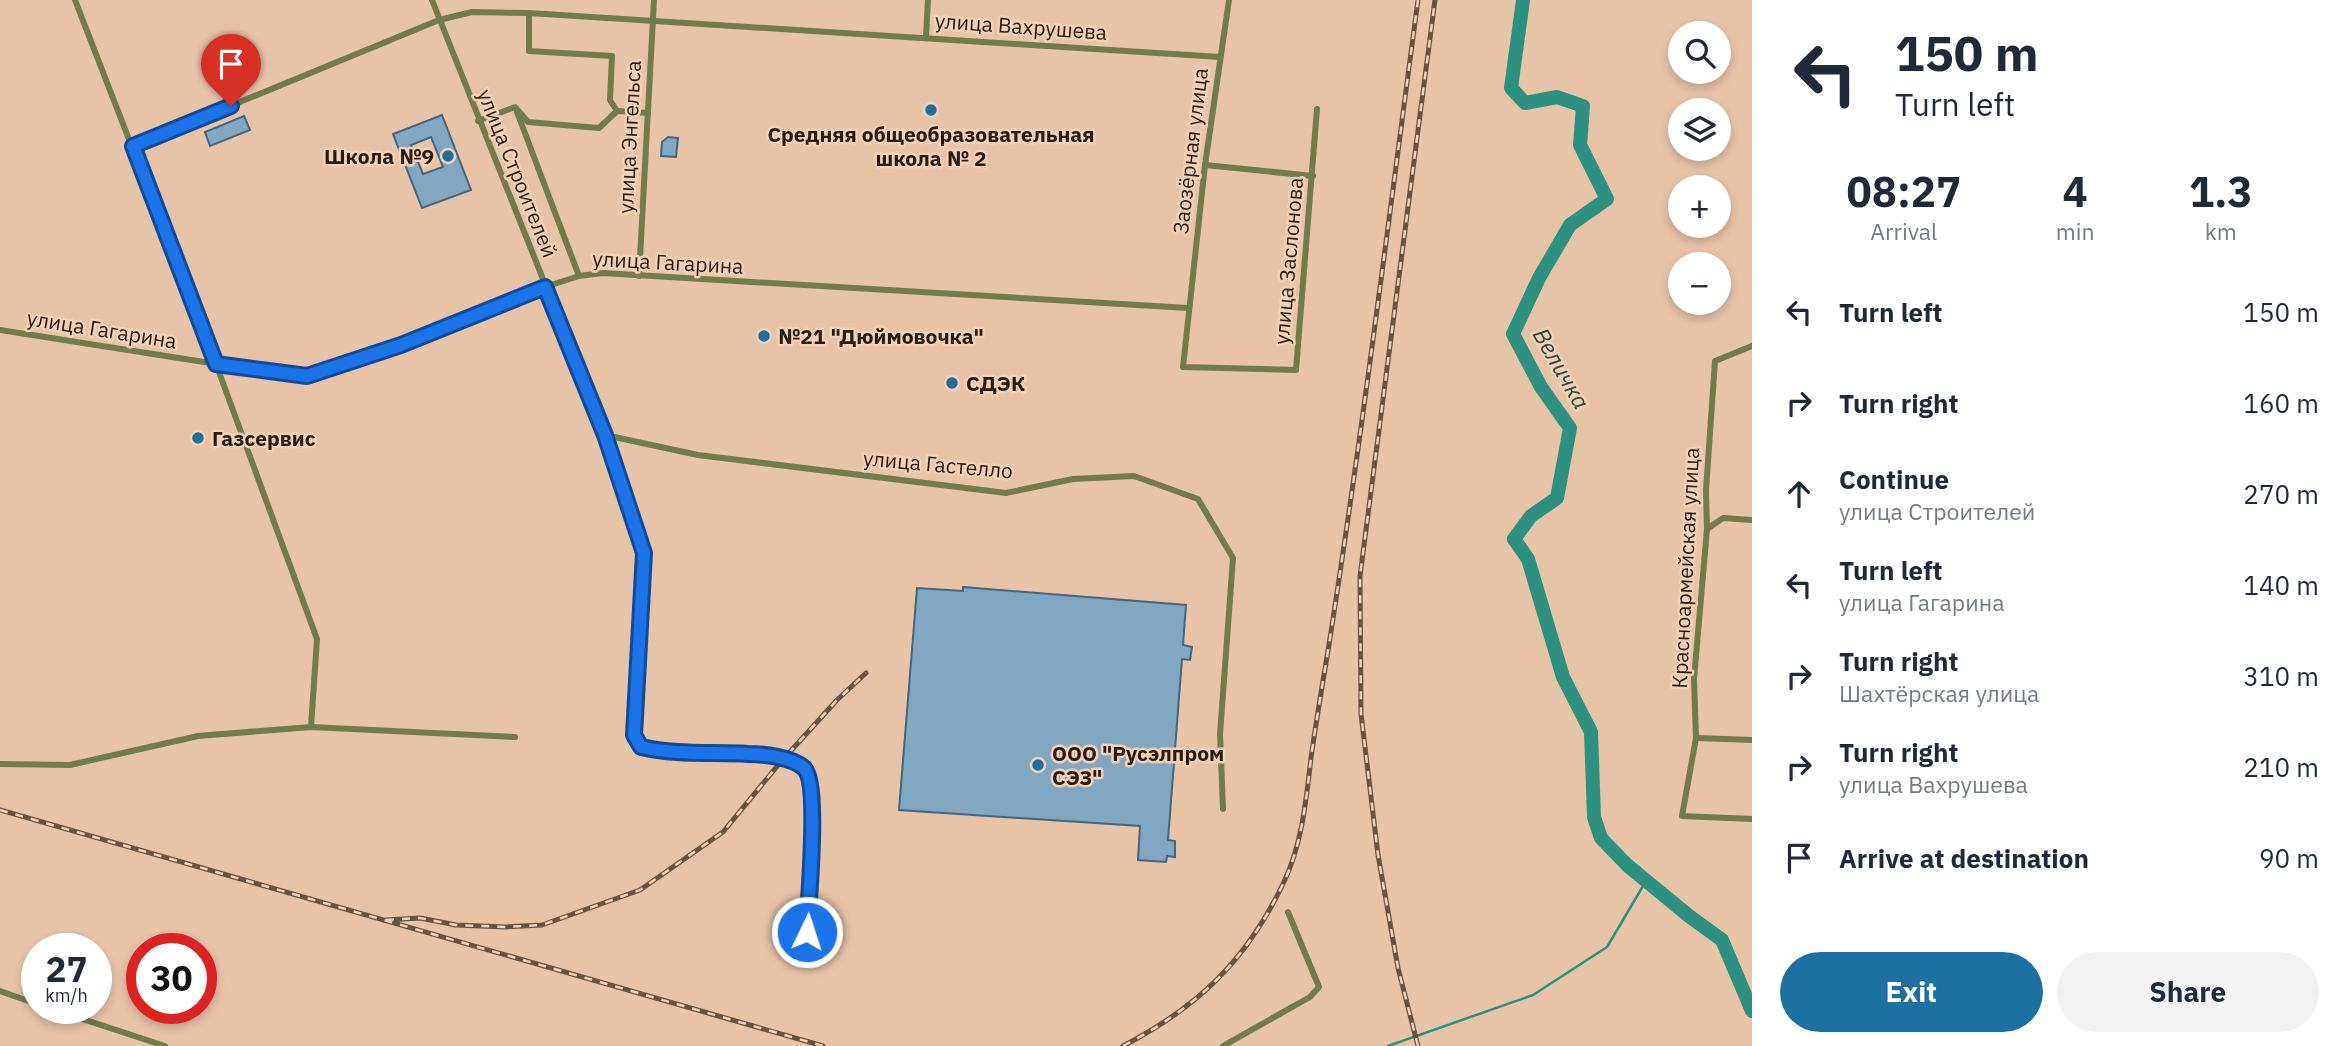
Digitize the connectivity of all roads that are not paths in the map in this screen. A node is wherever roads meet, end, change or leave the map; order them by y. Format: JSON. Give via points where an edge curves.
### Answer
{"nodes":[{"id":1,"x":75,"y":0,"type":"edge"},
{"id":2,"x":432,"y":0,"type":"edge"},
{"id":3,"x":654,"y":0,"type":"edge"},
{"id":4,"x":928,"y":0,"type":"edge"},
{"id":5,"x":1229,"y":0,"type":"edge"},
{"id":6,"x":530,"y":13,"type":"junction"},
{"id":7,"x":653,"y":19,"type":"junction"},
{"id":8,"x":439,"y":20,"type":"junction"},
{"id":9,"x":926,"y":37,"type":"junction"},
{"id":10,"x":1220,"y":57,"type":"junction"},
{"id":11,"x":515,"y":107,"type":"junction"},
{"id":12,"x":1317,"y":109,"type":"dead end"},
{"id":13,"x":617,"y":111,"type":"junction"},
{"id":14,"x":648,"y":113,"type":"junction"},
{"id":15,"x":478,"y":121,"type":"junction"},
{"id":16,"x":133,"y":146,"type":"junction"},
{"id":17,"x":1205,"y":165,"type":"junction"},
{"id":18,"x":1313,"y":176,"type":"junction"},
{"id":19,"x":579,"y":276,"type":"junction"},
{"id":20,"x":639,"y":276,"type":"junction"},
{"id":21,"x":545,"y":287,"type":"junction"},
{"id":22,"x":1188,"y":308,"type":"junction"},
{"id":23,"x":0,"y":330,"type":"edge"},
{"id":24,"x":1752,"y":346,"type":"edge"},
{"id":25,"x":216,"y":364,"type":"junction"},
{"id":26,"x":605,"y":435,"type":"junction"},
{"id":27,"x":1752,"y":520,"type":"edge"},
{"id":28,"x":1707,"y":529,"type":"junction"},
{"id":29,"x":311,"y":727,"type":"junction"},
{"id":30,"x":515,"y":737,"type":"dead end"},
{"id":31,"x":1696,"y":738,"type":"junction"},
{"id":32,"x":1752,"y":740,"type":"edge"},
{"id":33,"x":0,"y":764,"type":"edge"},
{"id":34,"x":1223,"y":808,"type":"dead end"},
{"id":35,"x":1752,"y":819,"type":"edge"},
{"id":36,"x":1288,"y":912,"type":"dead end"},
{"id":37,"x":805,"y":957,"type":"dead end"},
{"id":38,"x":0,"y":991,"type":"edge"},
{"id":39,"x":21,"y":998,"type":"edge"},
{"id":40,"x":97,"y":1024,"type":"edge"},
{"id":41,"x":165,"y":1046,"type":"edge"},
{"id":42,"x":1223,"y":1046,"type":"edge"}],
"edges":[{"from":1,"to":16,"type":"street"},
{"from":2,"to":8,"type":"street","name":"улица Строителей"},
{"from":3,"to":7,"type":"street","name":"улица Энгельса"},
{"from":4,"to":9,"type":"street"},
{"from":5,"to":10,"type":"street","name":"Заозёрная улица"},
{"from":6,"to":7,"type":"street","name":"улица Вахрушева"},
{"from":6,"to":8,"type":"street","name":"улица Вахрушева","via":[[472,12]]},
{"from":6,"to":13,"type":"street","via":[[529,51],[612,56],[610,100]]},
{"from":7,"to":9,"type":"street","name":"улица Вахрушева"},
{"from":7,"to":14,"type":"street","name":"улица Энгельса"},
{"from":8,"to":15,"type":"street","name":"улица Строителей"},
{"from":8,"to":16,"type":"street","name":"улица Вахрушева"},
{"from":9,"to":10,"type":"street","name":"улица Вахрушева"},
{"from":10,"to":17,"type":"street","name":"Заозёрная улица"},
{"from":11,"to":13,"type":"street","via":[[528,122],[599,128]]},
{"from":11,"to":15,"type":"street"},
{"from":11,"to":19,"type":"street"},
{"from":12,"to":18,"type":"street","name":"улица Заслонова"},
{"from":13,"to":14,"type":"street"},
{"from":14,"to":20,"type":"street","name":"улица Энгельса"},
{"from":15,"to":21,"type":"street","name":"улица Строителей"},
{"from":16,"to":25,"type":"street"},
{"from":17,"to":18,"type":"street"},
{"from":17,"to":22,"type":"street","name":"Заозёрная улица"},
{"from":18,"to":22,"type":"street","name":"улица Заслонова","via":[[1296,370],[1182,366]]},
{"from":19,"to":20,"type":"street","name":"улица Гагарина"},
{"from":19,"to":21,"type":"street","name":"улица Гагарина"},
{"from":20,"to":22,"type":"street","name":"улица Гагарина"},
{"from":21,"to":25,"type":"street","name":"улица Гагарина","via":[[401,345],[307,376]]},
{"from":21,"to":26,"type":"street","name":"улица Строителей"},
{"from":23,"to":25,"type":"street","name":"улица Гагарина"},
{"from":24,"to":28,"type":"street","name":"Красноармейская улица","via":[[1715,361]]},
{"from":25,"to":29,"type":"street","via":[[317,639]]},
{"from":26,"to":34,"type":"street","name":"улица Гастелло","via":[[698,455],[1006,493],[1073,479],[1134,476],[1198,499],[1233,558],[1220,734]]},
{"from":26,"to":37,"type":"street","name":"улица Строителей","via":[[644,553],[634,735],[641,747],[659,751],[752,754],[793,761],[806,769],[813,834]]},
{"from":27,"to":28,"type":"street","via":[[1723,518]]},
{"from":28,"to":31,"type":"street","name":"Красноармейская улица","via":[[1694,679]]},
{"from":29,"to":30,"type":"street"},
{"from":29,"to":33,"type":"street","via":[[198,736],[70,765]]},
{"from":31,"to":32,"type":"street"},
{"from":31,"to":35,"type":"street","name":"Красноармейская улица","via":[[1682,816]]},
{"from":36,"to":42,"type":"street","via":[[1319,987],[1310,997]]},
{"from":38,"to":39,"type":"street"},
{"from":40,"to":41,"type":"street"}]}
